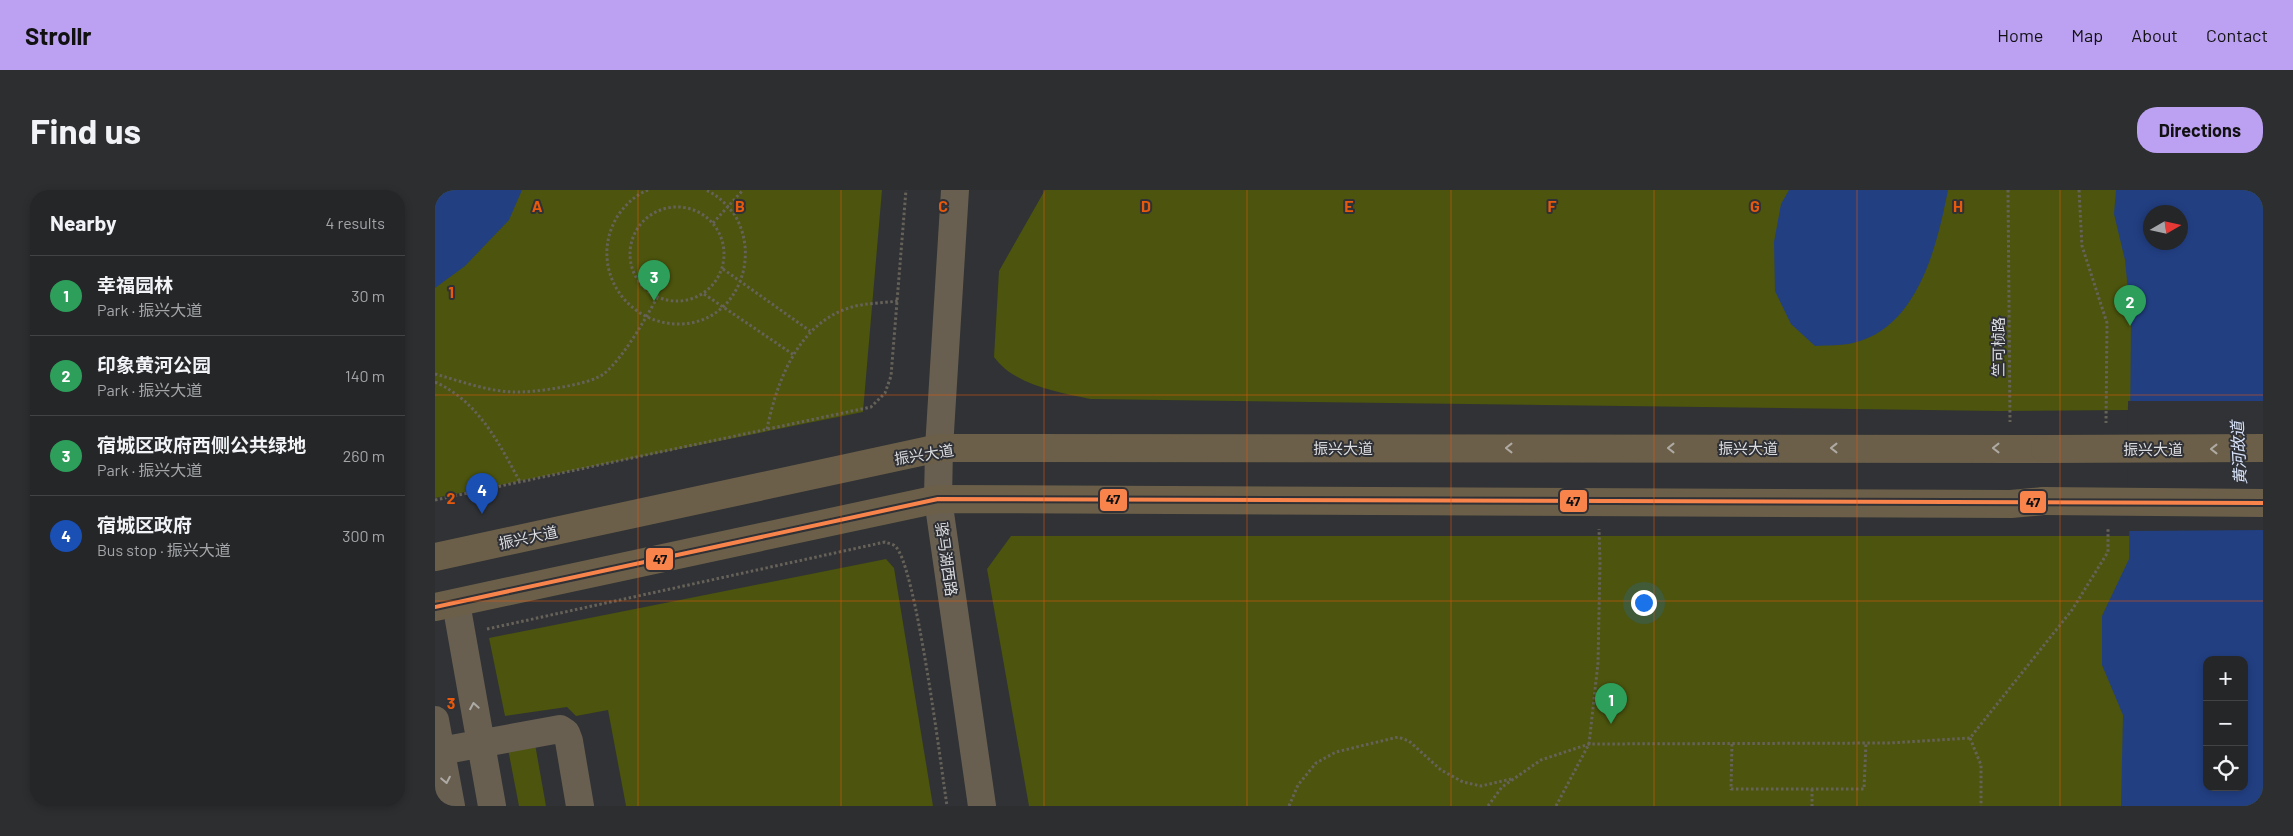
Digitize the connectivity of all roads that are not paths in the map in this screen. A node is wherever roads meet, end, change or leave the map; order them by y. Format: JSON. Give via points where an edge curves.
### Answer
{"nodes":[{"id":1,"x":955,"y":190,"type":"edge"},
{"id":2,"x":939,"y":448,"type":"junction"},
{"id":3,"x":2263,"y":448,"type":"edge"},
{"id":4,"x":938,"y":499,"type":"junction"},
{"id":5,"x":2263,"y":503,"type":"edge"},
{"id":6,"x":435,"y":558,"type":"edge"},
{"id":7,"x":445,"y":605,"type":"edge"},
{"id":8,"x":435,"y":720,"type":"edge"},
{"id":9,"x":481,"y":743,"type":"junction"},
{"id":10,"x":438,"y":751,"type":"edge"},
{"id":11,"x":451,"y":806,"type":"edge"},
{"id":12,"x":492,"y":806,"type":"edge"},
{"id":13,"x":580,"y":806,"type":"edge"},
{"id":14,"x":982,"y":806,"type":"edge"}],
"edges":[{"from":1,"to":2,"type":"street","name":"骆马湖西路"},
{"from":3,"to":2,"type":"main road","name":"振兴大道","one_way":true,"bridge":true},
{"from":2,"to":4,"type":"street","name":"骆马湖西路"},
{"from":2,"to":6,"type":"main road","name":"振兴大道"},
{"from":4,"to":5,"type":"main road","bridge":true},
{"from":4,"to":7,"type":"main road"},
{"from":4,"to":14,"type":"street","name":"骆马湖西路"},
{"from":9,"to":7,"type":"street","one_way":true,"via":[[461,634]]},
{"from":8,"to":10,"type":"street"},
{"from":9,"to":10,"type":"street"},
{"from":9,"to":12,"type":"street"},
{"from":9,"to":13,"type":"street","via":[[560,729],[569,741]]},
{"from":10,"to":11,"type":"street","one_way":true}]}
